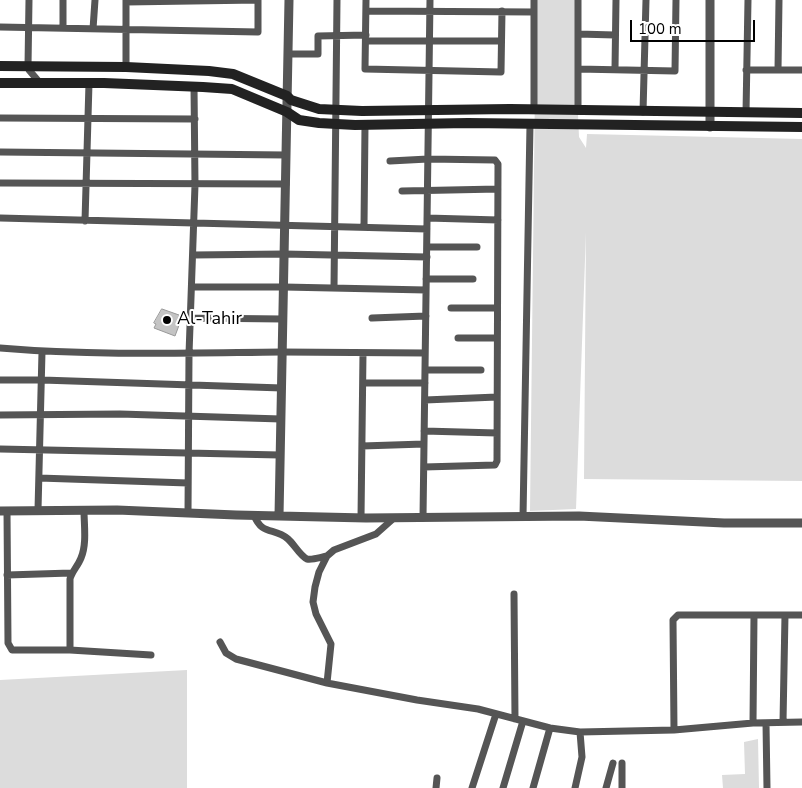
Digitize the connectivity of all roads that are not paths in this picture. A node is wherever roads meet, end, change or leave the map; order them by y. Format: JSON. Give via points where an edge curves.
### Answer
{"nodes":[{"id":1,"x":29,"y":0,"type":"edge"},
{"id":2,"x":63,"y":0,"type":"edge"},
{"id":3,"x":94,"y":0,"type":"edge"},
{"id":4,"x":258,"y":0,"type":"edge"},
{"id":5,"x":289,"y":0,"type":"edge"},
{"id":6,"x":337,"y":0,"type":"edge"},
{"id":7,"x":366,"y":0,"type":"edge"},
{"id":8,"x":430,"y":0,"type":"edge"},
{"id":9,"x":534,"y":0,"type":"edge"},
{"id":10,"x":578,"y":0,"type":"edge"},
{"id":11,"x":616,"y":0,"type":"edge"},
{"id":12,"x":646,"y":0,"type":"edge"},
{"id":13,"x":676,"y":0,"type":"edge"},
{"id":14,"x":710,"y":0,"type":"edge"},
{"id":15,"x":748,"y":0,"type":"edge"},
{"id":16,"x":779,"y":0,"type":"edge"},
{"id":17,"x":126,"y":1,"type":"edge"},
{"id":18,"x":430,"y":10,"type":"junction"},
{"id":19,"x":366,"y":11,"type":"junction"},
{"id":20,"x":502,"y":11,"type":"junction"},
{"id":21,"x":534,"y":12,"type":"junction"},
{"id":22,"x":0,"y":27,"type":"edge"},
{"id":23,"x":29,"y":28,"type":"junction"},
{"id":24,"x":63,"y":28,"type":"junction"},
{"id":25,"x":93,"y":29,"type":"junction"},
{"id":26,"x":126,"y":30,"type":"junction"},
{"id":27,"x":578,"y":34,"type":"junction"},
{"id":28,"x":615,"y":35,"type":"junction"},
{"id":29,"x":337,"y":36,"type":"junction"},
{"id":30,"x":366,"y":38,"type":"junction"},
{"id":31,"x":429,"y":41,"type":"junction"},
{"id":32,"x":501,"y":41,"type":"junction"},
{"id":33,"x":288,"y":54,"type":"junction"},
{"id":34,"x":0,"y":66,"type":"edge"},
{"id":35,"x":28,"y":66,"type":"junction"},
{"id":36,"x":126,"y":67,"type":"junction"},
{"id":37,"x":578,"y":69,"type":"junction"},
{"id":38,"x":429,"y":70,"type":"junction"},
{"id":39,"x":615,"y":70,"type":"junction"},
{"id":40,"x":644,"y":70,"type":"junction"},
{"id":41,"x":746,"y":70,"type":"junction"},
{"id":42,"x":778,"y":70,"type":"junction"},
{"id":43,"x":802,"y":70,"type":"edge"},
{"id":44,"x":0,"y":83,"type":"edge"},
{"id":45,"x":40,"y":83,"type":"junction"},
{"id":46,"x":89,"y":83,"type":"junction"},
{"id":47,"x":194,"y":86,"type":"junction"},
{"id":48,"x":287,"y":96,"type":"junction"},
{"id":49,"x":337,"y":110,"type":"junction"},
{"id":50,"x":534,"y":110,"type":"junction"},
{"id":51,"x":428,"y":111,"type":"junction"},
{"id":52,"x":578,"y":111,"type":"junction"},
{"id":53,"x":287,"y":112,"type":"junction"},
{"id":54,"x":643,"y":112,"type":"junction"},
{"id":55,"x":710,"y":112,"type":"junction"},
{"id":56,"x":746,"y":113,"type":"junction"},
{"id":57,"x":802,"y":114,"type":"edge"},
{"id":58,"x":0,"y":118,"type":"edge"},
{"id":59,"x":88,"y":118,"type":"junction"},
{"id":60,"x":195,"y":120,"type":"junction"},
{"id":61,"x":336,"y":124,"type":"junction"},
{"id":62,"x":428,"y":124,"type":"junction"},
{"id":63,"x":365,"y":125,"type":"junction"},
{"id":64,"x":530,"y":125,"type":"junction"},
{"id":65,"x":710,"y":127,"type":"junction"},
{"id":66,"x":802,"y":127,"type":"edge"},
{"id":67,"x":0,"y":152,"type":"edge"},
{"id":68,"x":87,"y":153,"type":"junction"},
{"id":69,"x":195,"y":154,"type":"junction"},
{"id":70,"x":286,"y":155,"type":"junction"},
{"id":71,"x":428,"y":159,"type":"junction"},
{"id":72,"x":390,"y":161,"type":"dead end"},
{"id":73,"x":0,"y":184,"type":"edge"},
{"id":74,"x":86,"y":184,"type":"junction"},
{"id":75,"x":286,"y":184,"type":"junction"},
{"id":76,"x":195,"y":185,"type":"junction"},
{"id":77,"x":498,"y":189,"type":"junction"},
{"id":78,"x":402,"y":191,"type":"dead end"},
{"id":79,"x":427,"y":191,"type":"junction"},
{"id":80,"x":0,"y":218,"type":"edge"},
{"id":81,"x":427,"y":218,"type":"junction"},
{"id":82,"x":498,"y":220,"type":"junction"},
{"id":83,"x":85,"y":221,"type":"junction"},
{"id":84,"x":194,"y":224,"type":"junction"},
{"id":85,"x":285,"y":226,"type":"junction"},
{"id":86,"x":335,"y":227,"type":"junction"},
{"id":87,"x":364,"y":228,"type":"junction"},
{"id":88,"x":427,"y":229,"type":"junction"},
{"id":89,"x":427,"y":247,"type":"junction"},
{"id":90,"x":477,"y":247,"type":"dead end"},
{"id":91,"x":193,"y":254,"type":"junction"},
{"id":92,"x":284,"y":254,"type":"junction"},
{"id":93,"x":334,"y":255,"type":"junction"},
{"id":94,"x":427,"y":257,"type":"junction"},
{"id":95,"x":473,"y":279,"type":"dead end"},
{"id":96,"x":426,"y":280,"type":"junction"},
{"id":97,"x":192,"y":287,"type":"junction"},
{"id":98,"x":284,"y":287,"type":"junction"},
{"id":99,"x":334,"y":288,"type":"junction"},
{"id":100,"x":426,"y":290,"type":"junction"},
{"id":101,"x":451,"y":308,"type":"dead end"},
{"id":102,"x":497,"y":308,"type":"junction"},
{"id":103,"x":426,"y":316,"type":"junction"},
{"id":104,"x":191,"y":318,"type":"junction"},
{"id":105,"x":372,"y":318,"type":"dead end"},
{"id":106,"x":283,"y":319,"type":"junction"},
{"id":107,"x":458,"y":338,"type":"dead end"},
{"id":108,"x":497,"y":338,"type":"junction"},
{"id":109,"x":0,"y":348,"type":"edge"},
{"id":110,"x":42,"y":352,"type":"junction"},
{"id":111,"x":282,"y":352,"type":"junction"},
{"id":112,"x":363,"y":353,"type":"junction"},
{"id":113,"x":426,"y":353,"type":"junction"},
{"id":114,"x":189,"y":354,"type":"junction"},
{"id":115,"x":425,"y":370,"type":"junction"},
{"id":116,"x":481,"y":370,"type":"dead end"},
{"id":117,"x":0,"y":380,"type":"edge"},
{"id":118,"x":42,"y":380,"type":"junction"},
{"id":119,"x":363,"y":383,"type":"junction"},
{"id":120,"x":425,"y":383,"type":"junction"},
{"id":121,"x":189,"y":385,"type":"junction"},
{"id":122,"x":282,"y":388,"type":"junction"},
{"id":123,"x":497,"y":397,"type":"junction"},
{"id":124,"x":425,"y":400,"type":"junction"},
{"id":125,"x":0,"y":415,"type":"edge"},
{"id":126,"x":40,"y":415,"type":"junction"},
{"id":127,"x":189,"y":417,"type":"junction"},
{"id":128,"x":281,"y":419,"type":"junction"},
{"id":129,"x":424,"y":431,"type":"junction"},
{"id":130,"x":497,"y":433,"type":"junction"},
{"id":131,"x":424,"y":444,"type":"junction"},
{"id":132,"x":362,"y":446,"type":"junction"},
{"id":133,"x":0,"y":449,"type":"edge"},
{"id":134,"x":40,"y":450,"type":"junction"},
{"id":135,"x":188,"y":453,"type":"junction"},
{"id":136,"x":280,"y":455,"type":"junction"},
{"id":137,"x":424,"y":467,"type":"junction"},
{"id":138,"x":39,"y":478,"type":"junction"},
{"id":139,"x":188,"y":483,"type":"junction"},
{"id":140,"x":38,"y":510,"type":"junction"},
{"id":141,"x":84,"y":510,"type":"junction"},
{"id":142,"x":4,"y":511,"type":"edge"},
{"id":143,"x":188,"y":513,"type":"junction"},
{"id":144,"x":254,"y":516,"type":"junction"},
{"id":145,"x":279,"y":516,"type":"junction"},
{"id":146,"x":523,"y":517,"type":"junction"},
{"id":147,"x":361,"y":518,"type":"junction"},
{"id":148,"x":394,"y":518,"type":"junction"},
{"id":149,"x":423,"y":518,"type":"junction"},
{"id":150,"x":802,"y":523,"type":"edge"},
{"id":151,"x":327,"y":556,"type":"junction"},
{"id":152,"x":71,"y":573,"type":"junction"},
{"id":153,"x":7,"y":575,"type":"junction"},
{"id":154,"x":514,"y":594,"type":"dead end"},
{"id":155,"x":754,"y":615,"type":"junction"},
{"id":156,"x":785,"y":615,"type":"junction"},
{"id":157,"x":802,"y":615,"type":"edge"},
{"id":158,"x":220,"y":642,"type":"dead end"},
{"id":159,"x":70,"y":650,"type":"junction"},
{"id":160,"x":151,"y":655,"type":"dead end"},
{"id":161,"x":327,"y":683,"type":"junction"},
{"id":162,"x":496,"y":714,"type":"junction"},
{"id":163,"x":519,"y":720,"type":"junction"},
{"id":164,"x":783,"y":722,"type":"junction"},
{"id":165,"x":802,"y":722,"type":"edge"},
{"id":166,"x":753,"y":723,"type":"junction"},
{"id":167,"x":766,"y":723,"type":"junction"},
{"id":168,"x":550,"y":728,"type":"junction"},
{"id":169,"x":674,"y":730,"type":"junction"},
{"id":170,"x":580,"y":732,"type":"junction"},
{"id":171,"x":612,"y":763,"type":"dead end"},
{"id":172,"x":622,"y":763,"type":"dead end"},
{"id":173,"x":437,"y":778,"type":"dead end"},
{"id":174,"x":436,"y":788,"type":"edge"},
{"id":175,"x":472,"y":788,"type":"edge"},
{"id":176,"x":503,"y":788,"type":"edge"},
{"id":177,"x":533,"y":788,"type":"edge"},
{"id":178,"x":575,"y":788,"type":"edge"},
{"id":179,"x":606,"y":788,"type":"edge"},
{"id":180,"x":622,"y":788,"type":"edge"},
{"id":181,"x":767,"y":788,"type":"edge"}],
"edges":[{"from":1,"to":23,"type":"street"},
{"from":2,"to":24,"type":"street"},
{"from":3,"to":25,"type":"street"},
{"from":4,"to":17,"type":"street"},
{"from":4,"to":26,"type":"street","via":[[258,32]]},
{"from":5,"to":33,"type":"street"},
{"from":6,"to":29,"type":"street"},
{"from":7,"to":19,"type":"street"},
{"from":8,"to":18,"type":"street"},
{"from":9,"to":21,"type":"street"},
{"from":10,"to":27,"type":"street"},
{"from":11,"to":28,"type":"street"},
{"from":12,"to":40,"type":"street"},
{"from":13,"to":40,"type":"street","via":[[675,70]]},
{"from":14,"to":55,"type":"street"},
{"from":15,"to":41,"type":"street"},
{"from":16,"to":42,"type":"street"},
{"from":17,"to":26,"type":"street"},
{"from":18,"to":19,"type":"street"},
{"from":18,"to":20,"type":"street"},
{"from":18,"to":31,"type":"street"},
{"from":19,"to":30,"type":"street"},
{"from":20,"to":21,"type":"street"},
{"from":20,"to":32,"type":"street"},
{"from":21,"to":50,"type":"street"},
{"from":22,"to":23,"type":"street"},
{"from":23,"to":24,"type":"street"},
{"from":23,"to":35,"type":"street"},
{"from":24,"to":25,"type":"street"},
{"from":25,"to":26,"type":"street"},
{"from":26,"to":36,"type":"street"},
{"from":27,"to":28,"type":"street"},
{"from":27,"to":37,"type":"street"},
{"from":28,"to":39,"type":"street"},
{"from":29,"to":30,"type":"street"},
{"from":29,"to":33,"type":"street","via":[[318,36],[318,54]]},
{"from":29,"to":49,"type":"street"},
{"from":30,"to":31,"type":"street"},
{"from":30,"to":38,"type":"street","via":[[365,69]]},
{"from":31,"to":32,"type":"street"},
{"from":31,"to":38,"type":"street"},
{"from":32,"to":38,"type":"street","via":[[500,72]]},
{"from":33,"to":48,"type":"street"},
{"from":34,"to":35,"type":"main road"},
{"from":35,"to":36,"type":"main road"},
{"from":35,"to":45,"type":"street"},
{"from":36,"to":48,"type":"main road","via":[[233,74]]},
{"from":37,"to":39,"type":"street"},
{"from":37,"to":52,"type":"street"},
{"from":38,"to":51,"type":"street"},
{"from":39,"to":40,"type":"street"},
{"from":40,"to":54,"type":"street"},
{"from":41,"to":42,"type":"street"},
{"from":41,"to":56,"type":"street"},
{"from":42,"to":43,"type":"street"},
{"from":44,"to":45,"type":"main road"},
{"from":45,"to":46,"type":"main road"},
{"from":46,"to":47,"type":"main road"},
{"from":46,"to":59,"type":"street"},
{"from":47,"to":53,"type":"main road","via":[[232,89]]},
{"from":47,"to":60,"type":"street"},
{"from":48,"to":49,"type":"main road","via":[[318,109]]},
{"from":48,"to":53,"type":"street"},
{"from":49,"to":51,"type":"main road"},
{"from":49,"to":61,"type":"street"},
{"from":50,"to":51,"type":"main road"},
{"from":50,"to":52,"type":"main road"},
{"from":51,"to":62,"type":"street"},
{"from":52,"to":54,"type":"main road"},
{"from":53,"to":61,"type":"main road","via":[[299,120]]},
{"from":53,"to":70,"type":"street"},
{"from":54,"to":55,"type":"main road"},
{"from":55,"to":56,"type":"main road"},
{"from":55,"to":65,"type":"street"},
{"from":56,"to":57,"type":"main road"},
{"from":58,"to":59,"type":"street"},
{"from":59,"to":60,"type":"street"},
{"from":59,"to":68,"type":"street"},
{"from":60,"to":69,"type":"street"},
{"from":61,"to":63,"type":"main road"},
{"from":61,"to":86,"type":"street"},
{"from":62,"to":63,"type":"main road"},
{"from":62,"to":64,"type":"main road"},
{"from":62,"to":71,"type":"street"},
{"from":63,"to":87,"type":"street"},
{"from":64,"to":65,"type":"main road"},
{"from":64,"to":146,"type":"street"},
{"from":65,"to":66,"type":"main road"},
{"from":67,"to":68,"type":"street"},
{"from":68,"to":69,"type":"street"},
{"from":68,"to":74,"type":"street"},
{"from":69,"to":70,"type":"street"},
{"from":69,"to":76,"type":"street"},
{"from":70,"to":75,"type":"street"},
{"from":71,"to":72,"type":"street"},
{"from":71,"to":77,"type":"street","via":[[494,160],[498,164]]},
{"from":71,"to":79,"type":"street"},
{"from":73,"to":74,"type":"street"},
{"from":74,"to":76,"type":"street"},
{"from":74,"to":83,"type":"street"},
{"from":75,"to":76,"type":"street"},
{"from":75,"to":85,"type":"street"},
{"from":76,"to":84,"type":"street"},
{"from":77,"to":79,"type":"street"},
{"from":77,"to":82,"type":"street"},
{"from":78,"to":79,"type":"street"},
{"from":79,"to":81,"type":"street"},
{"from":80,"to":83,"type":"street"},
{"from":81,"to":82,"type":"street"},
{"from":81,"to":88,"type":"street"},
{"from":82,"to":102,"type":"street"},
{"from":83,"to":84,"type":"street"},
{"from":84,"to":85,"type":"street"},
{"from":84,"to":91,"type":"street"},
{"from":85,"to":86,"type":"street"},
{"from":85,"to":92,"type":"street"},
{"from":86,"to":87,"type":"street"},
{"from":86,"to":93,"type":"street"},
{"from":87,"to":88,"type":"street"},
{"from":88,"to":89,"type":"street"},
{"from":89,"to":90,"type":"street"},
{"from":89,"to":94,"type":"street"},
{"from":91,"to":92,"type":"street"},
{"from":91,"to":97,"type":"street"},
{"from":92,"to":93,"type":"street"},
{"from":92,"to":98,"type":"street"},
{"from":93,"to":94,"type":"street"},
{"from":93,"to":99,"type":"street"},
{"from":94,"to":96,"type":"street"},
{"from":95,"to":96,"type":"street"},
{"from":96,"to":100,"type":"street"},
{"from":97,"to":98,"type":"street"},
{"from":97,"to":104,"type":"street"},
{"from":98,"to":99,"type":"street"},
{"from":98,"to":106,"type":"street"},
{"from":99,"to":100,"type":"street"},
{"from":100,"to":103,"type":"street"},
{"from":101,"to":102,"type":"street"},
{"from":102,"to":108,"type":"street"},
{"from":103,"to":105,"type":"street"},
{"from":103,"to":113,"type":"street"},
{"from":104,"to":106,"type":"street"},
{"from":104,"to":114,"type":"street"},
{"from":106,"to":111,"type":"street"},
{"from":107,"to":108,"type":"street"},
{"from":108,"to":123,"type":"street"},
{"from":109,"to":110,"type":"street"},
{"from":110,"to":114,"type":"street"},
{"from":110,"to":118,"type":"street"},
{"from":111,"to":112,"type":"street"},
{"from":111,"to":114,"type":"street"},
{"from":111,"to":122,"type":"street"},
{"from":112,"to":113,"type":"street"},
{"from":112,"to":119,"type":"street"},
{"from":113,"to":115,"type":"street"},
{"from":114,"to":121,"type":"street"},
{"from":115,"to":116,"type":"street"},
{"from":115,"to":120,"type":"street"},
{"from":117,"to":118,"type":"street"},
{"from":118,"to":121,"type":"street"},
{"from":118,"to":126,"type":"street"},
{"from":119,"to":120,"type":"street"},
{"from":119,"to":132,"type":"street"},
{"from":120,"to":124,"type":"street"},
{"from":121,"to":122,"type":"street"},
{"from":121,"to":127,"type":"street"},
{"from":122,"to":128,"type":"street"},
{"from":123,"to":124,"type":"street"},
{"from":123,"to":130,"type":"street"},
{"from":124,"to":129,"type":"street"},
{"from":125,"to":126,"type":"street"},
{"from":126,"to":127,"type":"street"},
{"from":126,"to":134,"type":"street"},
{"from":127,"to":128,"type":"street"},
{"from":127,"to":135,"type":"street"},
{"from":128,"to":136,"type":"street"},
{"from":129,"to":130,"type":"street"},
{"from":129,"to":131,"type":"street"},
{"from":130,"to":137,"type":"street","via":[[495,465]]},
{"from":131,"to":132,"type":"street"},
{"from":131,"to":137,"type":"street"},
{"from":132,"to":147,"type":"street"},
{"from":133,"to":134,"type":"street"},
{"from":134,"to":135,"type":"street"},
{"from":134,"to":138,"type":"street"},
{"from":135,"to":136,"type":"street"},
{"from":135,"to":139,"type":"street"},
{"from":136,"to":145,"type":"street"},
{"from":137,"to":149,"type":"street"},
{"from":138,"to":139,"type":"street"},
{"from":138,"to":140,"type":"street"},
{"from":139,"to":143,"type":"street"},
{"from":140,"to":141,"type":"street"},
{"from":140,"to":142,"type":"street"},
{"from":141,"to":143,"type":"street"},
{"from":141,"to":152,"type":"street","via":[[83,551],[81,560]]},
{"from":142,"to":153,"type":"street"},
{"from":143,"to":144,"type":"street"},
{"from":144,"to":145,"type":"street"},
{"from":144,"to":151,"type":"street","via":[[261,528],[287,538],[304,557]]},
{"from":145,"to":147,"type":"street"},
{"from":146,"to":149,"type":"street"},
{"from":146,"to":150,"type":"street"},
{"from":147,"to":148,"type":"street"},
{"from":148,"to":149,"type":"street"},
{"from":148,"to":151,"type":"street","via":[[376,534],[334,550]]},
{"from":151,"to":161,"type":"street","via":[[313,602],[332,648]]},
{"from":152,"to":153,"type":"street"},
{"from":152,"to":159,"type":"street"},
{"from":153,"to":159,"type":"street","via":[[8,643],[12,650]]},
{"from":154,"to":163,"type":"street"},
{"from":155,"to":156,"type":"street"},
{"from":155,"to":166,"type":"street"},
{"from":155,"to":169,"type":"street","via":[[678,615],[672,620]]},
{"from":156,"to":157,"type":"street"},
{"from":156,"to":164,"type":"street"},
{"from":158,"to":161,"type":"street","via":[[226,654],[236,659]]},
{"from":159,"to":160,"type":"street"},
{"from":161,"to":162,"type":"street"},
{"from":162,"to":163,"type":"street"},
{"from":162,"to":175,"type":"street"},
{"from":163,"to":168,"type":"street"},
{"from":163,"to":176,"type":"street"},
{"from":164,"to":165,"type":"street"},
{"from":164,"to":167,"type":"street"},
{"from":166,"to":167,"type":"street"},
{"from":166,"to":169,"type":"street"},
{"from":167,"to":181,"type":"street"},
{"from":168,"to":170,"type":"street"},
{"from":168,"to":177,"type":"street"},
{"from":169,"to":170,"type":"street"},
{"from":170,"to":178,"type":"street","via":[[582,757]]},
{"from":171,"to":179,"type":"street"},
{"from":172,"to":180,"type":"street"},
{"from":173,"to":174,"type":"street"}]}
